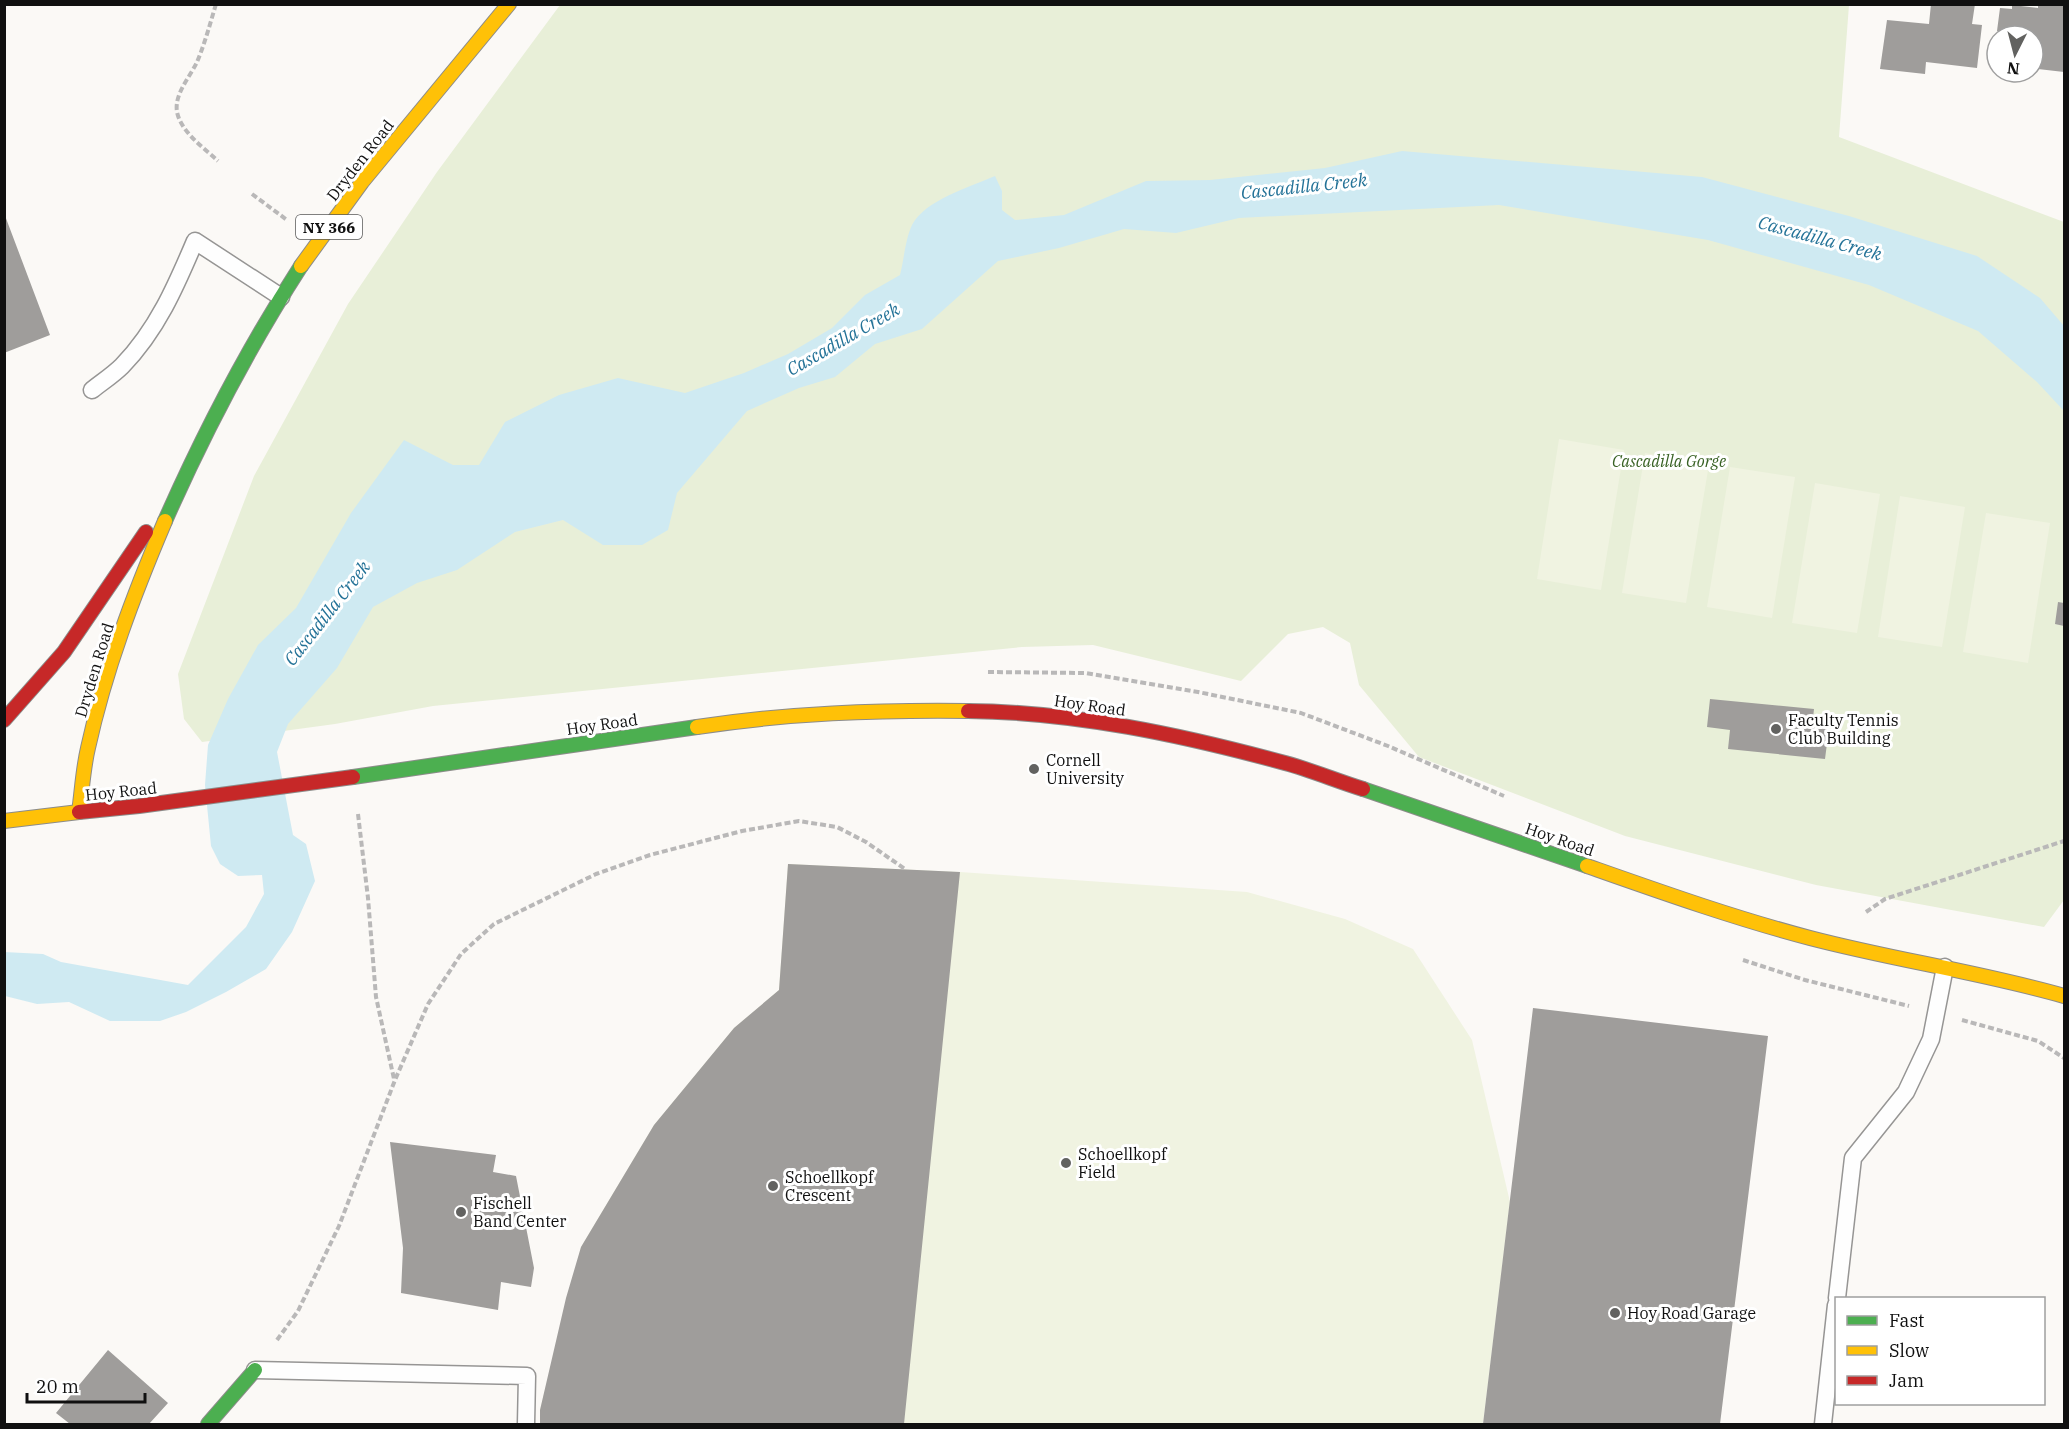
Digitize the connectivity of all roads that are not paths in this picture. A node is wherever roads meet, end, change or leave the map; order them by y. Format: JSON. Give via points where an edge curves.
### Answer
{"nodes":[{"id":1,"x":509,"y":4,"type":"edge"},
{"id":2,"x":281,"y":297,"type":"junction"},
{"id":3,"x":92,"y":390,"type":"dead end"},
{"id":4,"x":186,"y":473,"type":"junction"},
{"id":5,"x":4,"y":720,"type":"edge"},
{"id":6,"x":79,"y":812,"type":"junction"},
{"id":7,"x":4,"y":821,"type":"edge"},
{"id":8,"x":1945,"y":967,"type":"junction"},
{"id":9,"x":2064,"y":996,"type":"edge"},
{"id":10,"x":1837,"y":1297,"type":"edge"},
{"id":11,"x":1835,"y":1314,"type":"edge"},
{"id":12,"x":255,"y":1370,"type":"joint"},
{"id":13,"x":208,"y":1425,"type":"edge"},
{"id":14,"x":526,"y":1425,"type":"edge"},
{"id":15,"x":1823,"y":1425,"type":"edge"}],
"edges":[{"from":1,"to":2,"type":"street","name":"Dryden Road","number":"NY 366","via":[[409,123],[316,244]]},
{"from":2,"to":3,"type":"lane","via":[[195,241],[152,330],[121,367]]},
{"from":2,"to":4,"type":"street","name":"Dryden Road","number":"NY 366"},
{"from":4,"to":5,"type":"street","name":"Dryden Road","number":"NY 366","via":[[64,652]]},
{"from":4,"to":6,"type":"street","name":"Dryden Road","number":"NY 366","via":[[107,675],[88,749]]},
{"from":6,"to":7,"type":"street"},
{"from":6,"to":8,"type":"street","name":"Hoy Road","via":[[750,719],[900,710],[1050,716],[1137,728],[1286,763],[1723,913],[1812,938]]},
{"from":8,"to":9,"type":"street","name":"Hoy Road"},
{"from":8,"to":10,"type":"lane","via":[[1931,1039],[1906,1092],[1853,1158]]},
{"from":11,"to":15,"type":"lane"},
{"from":12,"to":13,"type":"street"},
{"from":12,"to":14,"type":"lane","via":[[527,1376]]}]}
